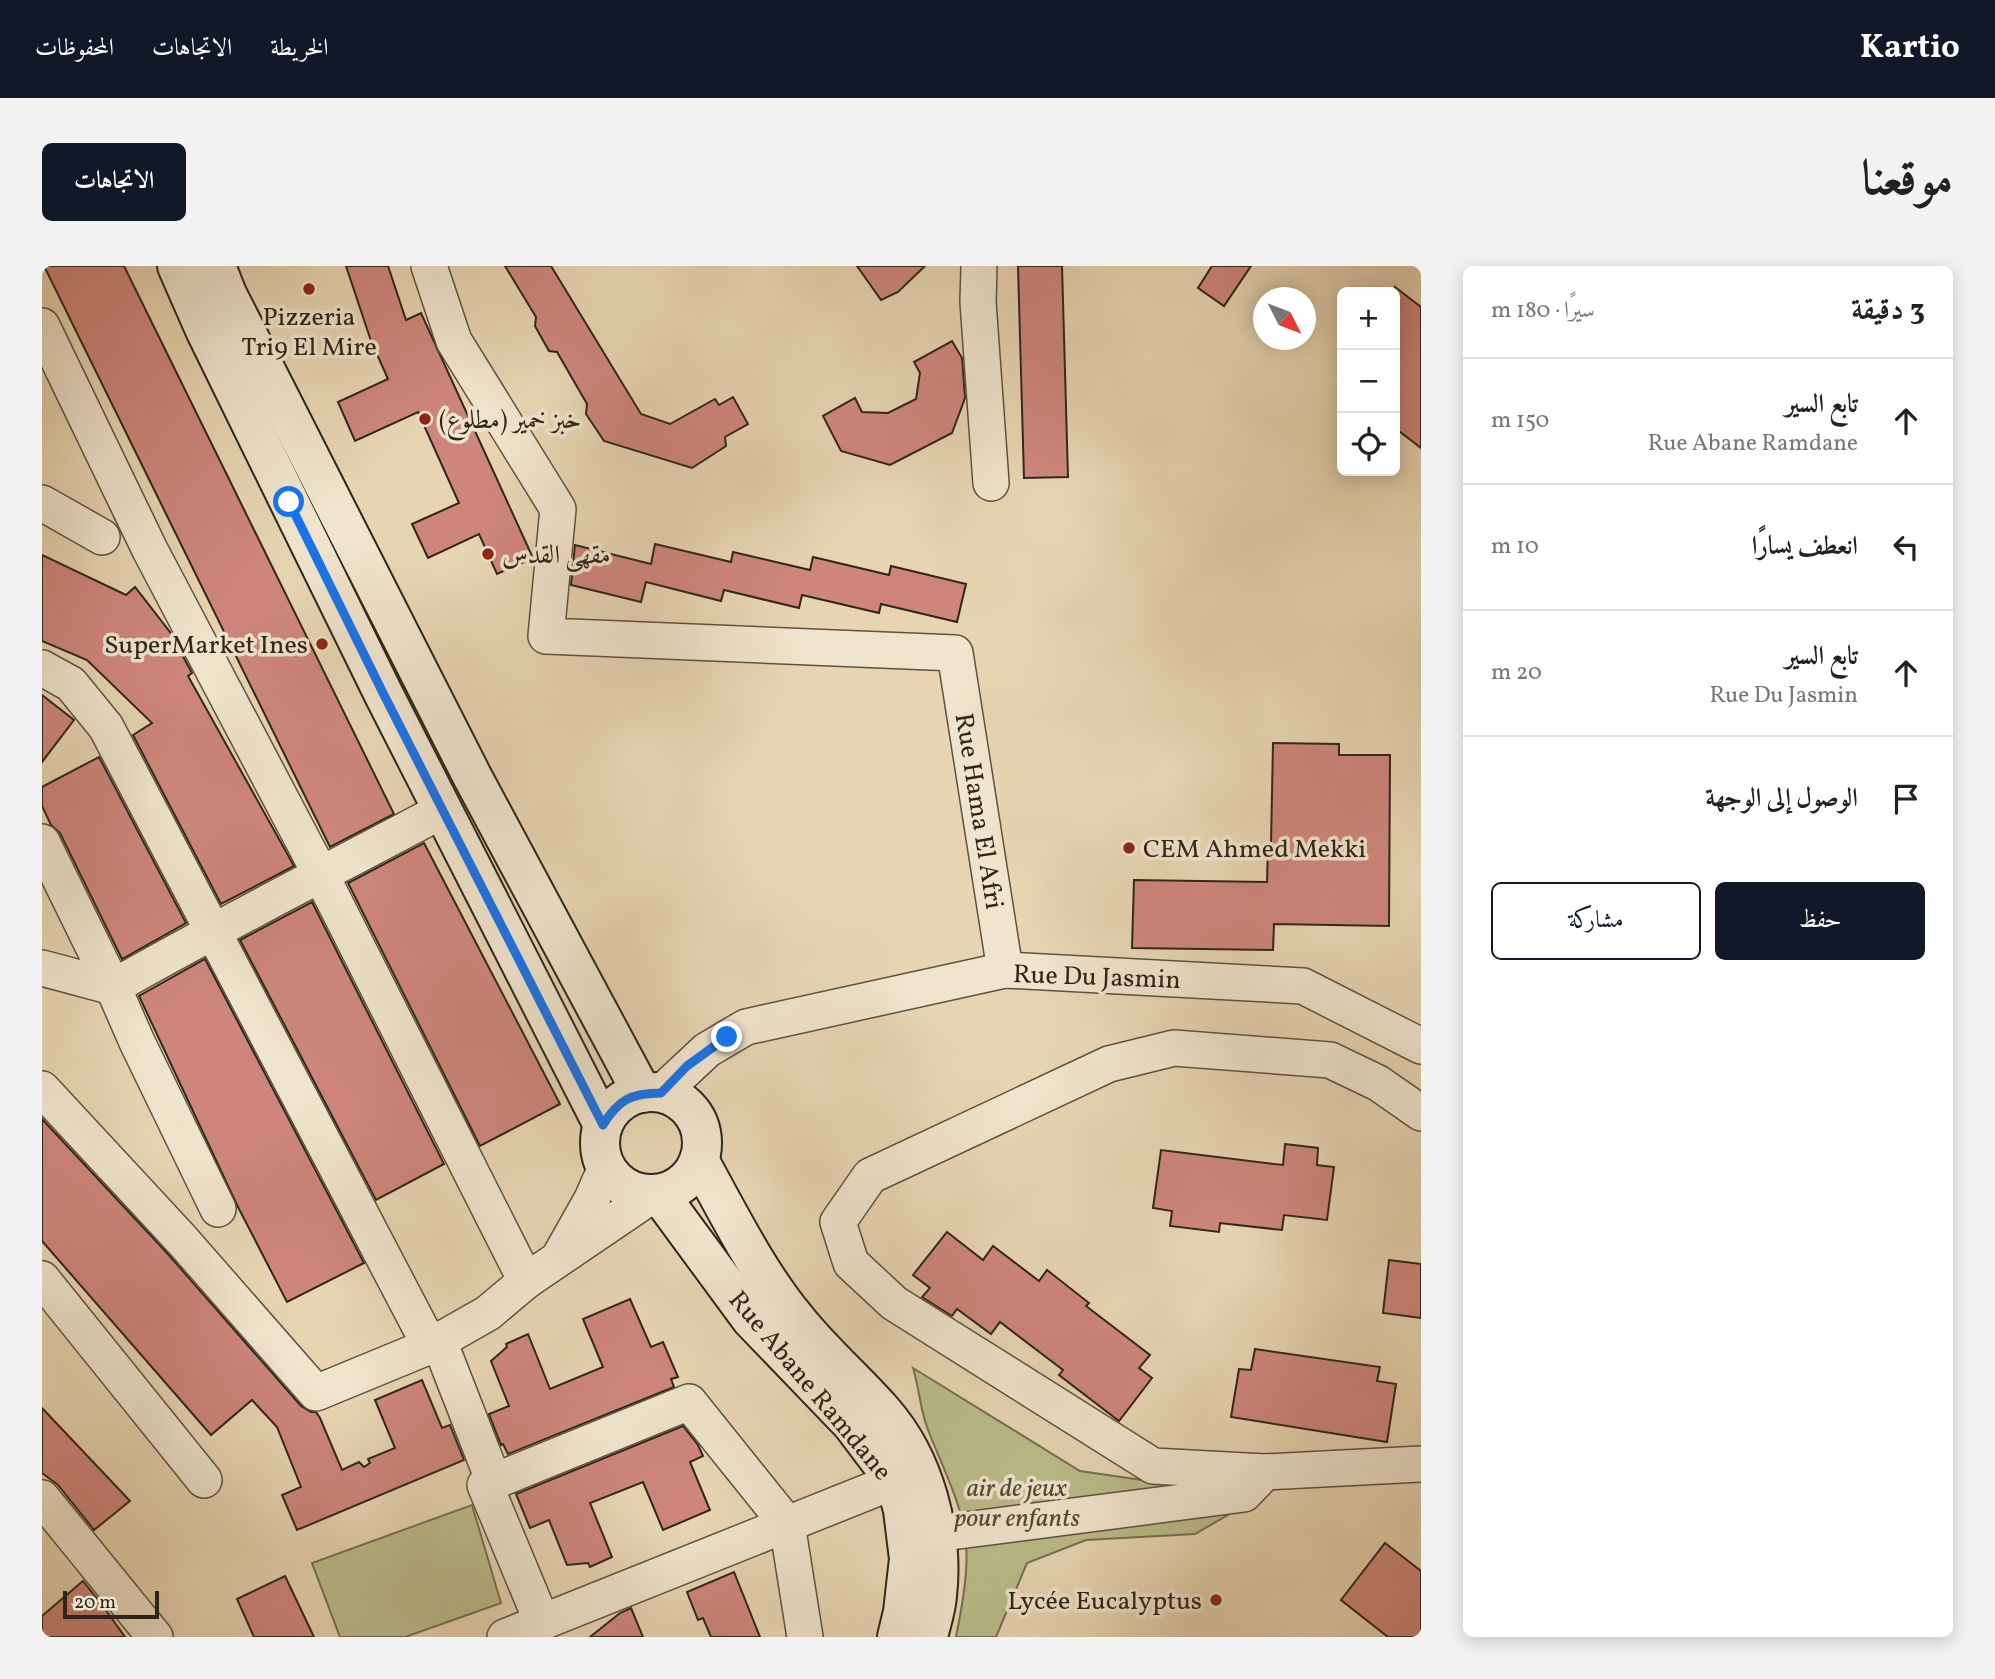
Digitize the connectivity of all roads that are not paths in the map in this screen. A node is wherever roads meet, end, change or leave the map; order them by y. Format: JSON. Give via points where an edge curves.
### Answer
{"nodes":[{"id":1,"x":177,"y":266,"type":"edge"},
{"id":2,"x":216,"y":266,"type":"edge"},
{"id":3,"x":429,"y":266,"type":"edge"},
{"id":4,"x":979,"y":266,"type":"edge"},
{"id":5,"x":42,"y":326,"type":"edge"},
{"id":6,"x":991,"y":483,"type":"dead end"},
{"id":7,"x":42,"y":503,"type":"edge"},
{"id":8,"x":102,"y":537,"type":"dead end"},
{"id":9,"x":42,"y":668,"type":"edge"},
{"id":10,"x":443,"y":810,"type":"junction"},
{"id":11,"x":42,"y":842,"type":"edge"},
{"id":12,"x":321,"y":875,"type":"junction"},
{"id":13,"x":212,"y":930,"type":"junction"},
{"id":14,"x":42,"y":968,"type":"edge"},
{"id":15,"x":1005,"y":971,"type":"junction"},
{"id":16,"x":113,"y":986,"type":"junction"},
{"id":17,"x":1421,"y":1046,"type":"edge"},
{"id":18,"x":42,"y":1089,"type":"edge"},
{"id":19,"x":651,"y":1093,"type":"junction"},
{"id":20,"x":1421,"y":1113,"type":"edge"},
{"id":21,"x":603,"y":1125,"type":"junction"},
{"id":22,"x":699,"y":1160,"type":"junction"},
{"id":23,"x":606,"y":1167,"type":"junction"},
{"id":24,"x":656,"y":1194,"type":"junction"},
{"id":25,"x":218,"y":1209,"type":"dead end"},
{"id":26,"x":558,"y":1260,"type":"junction"},
{"id":27,"x":42,"y":1279,"type":"edge"},
{"id":28,"x":526,"y":1281,"type":"junction"},
{"id":29,"x":434,"y":1343,"type":"junction"},
{"id":30,"x":1421,"y":1464,"type":"edge"},
{"id":31,"x":1265,"y":1472,"type":"junction"},
{"id":32,"x":204,"y":1479,"type":"dead end"},
{"id":33,"x":895,"y":1481,"type":"junction"},
{"id":34,"x":494,"y":1482,"type":"junction"},
{"id":35,"x":42,"y":1498,"type":"edge"},
{"id":36,"x":787,"y":1524,"type":"junction"},
{"id":37,"x":935,"y":1534,"type":"junction"},
{"id":38,"x":542,"y":1622,"type":"junction"},
{"id":39,"x":155,"y":1637,"type":"edge"},
{"id":40,"x":505,"y":1637,"type":"edge"},
{"id":41,"x":804,"y":1637,"type":"edge"},
{"id":42,"x":897,"y":1637,"type":"edge"},
{"id":43,"x":928,"y":1637,"type":"edge"}],
"edges":[{"from":1,"to":10,"type":"street"},
{"from":2,"to":19,"type":"street","via":[[472,776]]},
{"from":3,"to":15,"type":"street","name":"Rue Hama El Afri","via":[[454,341],[558,509],[547,636],[955,653]]},
{"from":4,"to":6,"type":"street"},
{"from":5,"to":12,"type":"street","via":[[150,550]]},
{"from":7,"to":8,"type":"street"},
{"from":9,"to":13,"type":"street","via":[[71,684],[106,727]]},
{"from":10,"to":12,"type":"street"},
{"from":10,"to":21,"type":"street"},
{"from":11,"to":16,"type":"street"},
{"from":12,"to":13,"type":"street"},
{"from":12,"to":28,"type":"street"},
{"from":13,"to":16,"type":"street"},
{"from":13,"to":29,"type":"street"},
{"from":14,"to":16,"type":"street"},
{"from":15,"to":17,"type":"street","name":"Rue Du Jasmin","via":[[1303,986]]},
{"from":15,"to":19,"type":"street","name":"Rue Du Jasmin","via":[[746,1027],[706,1050]]},
{"from":16,"to":25,"type":"street"},
{"from":18,"to":29,"type":"street","via":[[316,1394]]},
{"from":19,"to":21,"type":"street","via":[[626,1099]]},
{"from":19,"to":22,"type":"street","via":[[681,1101],[696,1118],[702,1139]]},
{"from":20,"to":31,"type":"street","via":[[1378,1083],[1330,1060],[1174,1048],[1109,1064],[870,1176],[838,1222],[850,1264],[894,1303],[1153,1466]]},
{"from":21,"to":23,"type":"street","via":[[600,1147]]},
{"from":22,"to":24,"type":"street","via":[[683,1183]]},
{"from":22,"to":37,"type":"street","via":[[795,1319],[904,1438],[920,1471]]},
{"from":23,"to":24,"type":"street","via":[[618,1182],[635,1192]]},
{"from":23,"to":26,"type":"street"},
{"from":24,"to":26,"type":"street"},
{"from":24,"to":33,"type":"street","name":"Rue Abane Ramdane","via":[[751,1319],[852,1424]]},
{"from":26,"to":28,"type":"street"},
{"from":27,"to":32,"type":"street"},
{"from":28,"to":29,"type":"street","via":[[488,1313]]},
{"from":29,"to":34,"type":"street"},
{"from":30,"to":31,"type":"street"},
{"from":31,"to":37,"type":"street","via":[[1244,1494]]},
{"from":33,"to":36,"type":"street"},
{"from":33,"to":42,"type":"street","name":"Rue Abane Ramdane","via":[[909,1559]]},
{"from":34,"to":36,"type":"street","via":[[689,1402]]},
{"from":34,"to":38,"type":"street","via":[[485,1485]]},
{"from":35,"to":39,"type":"street"},
{"from":36,"to":38,"type":"street"},
{"from":36,"to":41,"type":"street"},
{"from":37,"to":43,"type":"street","via":[[937,1596]]},
{"from":38,"to":40,"type":"street"}]}
